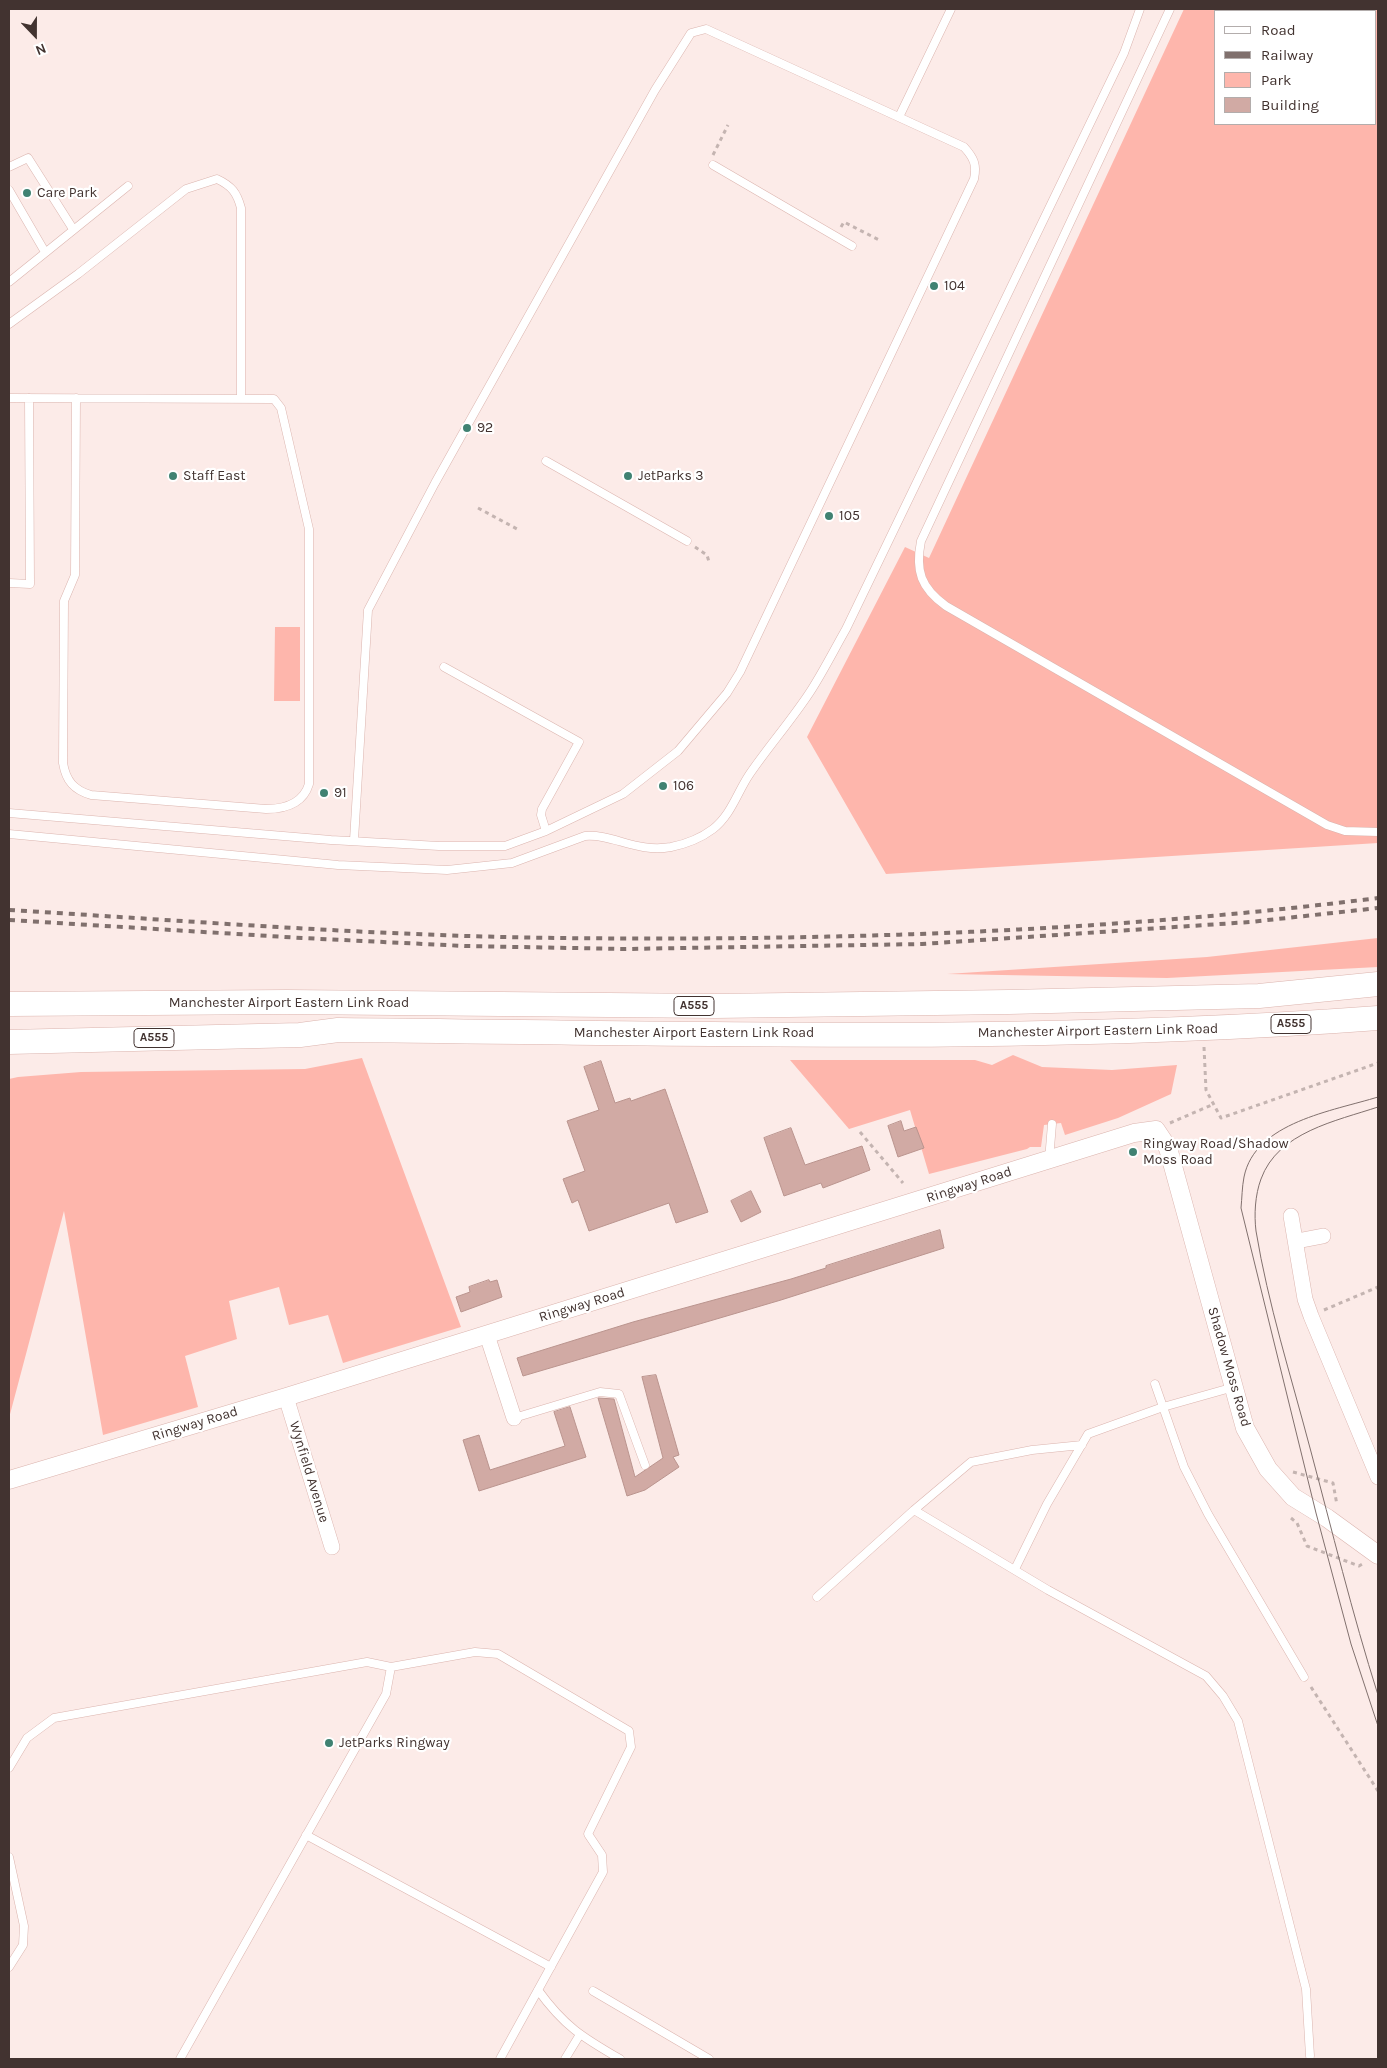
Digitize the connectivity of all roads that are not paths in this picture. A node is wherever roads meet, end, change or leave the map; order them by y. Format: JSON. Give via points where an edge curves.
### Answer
{"nodes":[{"id":1,"x":951,"y":9,"type":"edge"},
{"id":2,"x":1140,"y":9,"type":"edge"},
{"id":3,"x":1170,"y":9,"type":"edge"},
{"id":4,"x":899,"y":117,"type":"junction"},
{"id":5,"x":712,"y":162,"type":"road end"},
{"id":6,"x":9,"y":167,"type":"edge"},
{"id":7,"x":128,"y":186,"type":"dead end"},
{"id":8,"x":9,"y":190,"type":"edge"},
{"id":9,"x":73,"y":228,"type":"junction"},
{"id":10,"x":852,"y":246,"type":"dead end"},
{"id":11,"x":45,"y":252,"type":"junction"},
{"id":12,"x":9,"y":281,"type":"edge"},
{"id":13,"x":9,"y":324,"type":"edge"},
{"id":14,"x":9,"y":398,"type":"edge"},
{"id":15,"x":29,"y":398,"type":"junction"},
{"id":16,"x":76,"y":398,"type":"junction"},
{"id":17,"x":241,"y":398,"type":"junction"},
{"id":18,"x":546,"y":461,"type":"dead end"},
{"id":19,"x":688,"y":541,"type":"dead end"},
{"id":20,"x":9,"y":583,"type":"edge"},
{"id":21,"x":444,"y":667,"type":"dead end"},
{"id":22,"x":9,"y":814,"type":"edge"},
{"id":23,"x":546,"y":830,"type":"junction"},
{"id":24,"x":1378,"y":832,"type":"edge"},
{"id":25,"x":9,"y":834,"type":"edge"},
{"id":26,"x":354,"y":840,"type":"junction"},
{"id":27,"x":1378,"y":984,"type":"edge"},
{"id":28,"x":9,"y":1004,"type":"edge"},
{"id":29,"x":1378,"y":1018,"type":"edge"},
{"id":30,"x":9,"y":1042,"type":"edge"},
{"id":31,"x":1052,"y":1124,"type":"dead end"},
{"id":32,"x":1156,"y":1130,"type":"joint"},
{"id":33,"x":1049,"y":1160,"type":"junction"},
{"id":34,"x":1291,"y":1216,"type":"dead end"},
{"id":35,"x":1323,"y":1236,"type":"dead end"},
{"id":36,"x":1297,"y":1241,"type":"junction"},
{"id":37,"x":487,"y":1335,"type":"junction"},
{"id":38,"x":1155,"y":1384,"type":"dead end"},
{"id":39,"x":1234,"y":1387,"type":"junction"},
{"id":40,"x":286,"y":1397,"type":"junction"},
{"id":41,"x":1162,"y":1407,"type":"junction"},
{"id":42,"x":514,"y":1418,"type":"joint"},
{"id":43,"x":1082,"y":1445,"type":"junction"},
{"id":44,"x":646,"y":1465,"type":"dead end"},
{"id":45,"x":1378,"y":1477,"type":"edge"},
{"id":46,"x":9,"y":1480,"type":"edge"},
{"id":47,"x":914,"y":1510,"type":"junction"},
{"id":48,"x":332,"y":1547,"type":"dead end"},
{"id":49,"x":1378,"y":1554,"type":"edge"},
{"id":50,"x":1015,"y":1569,"type":"junction"},
{"id":51,"x":817,"y":1597,"type":"dead end"},
{"id":52,"x":391,"y":1667,"type":"junction"},
{"id":53,"x":1304,"y":1677,"type":"road end"},
{"id":54,"x":9,"y":1768,"type":"edge"},
{"id":55,"x":306,"y":1835,"type":"junction"},
{"id":56,"x":9,"y":1857,"type":"edge"},
{"id":57,"x":9,"y":1967,"type":"edge"},
{"id":58,"x":551,"y":1967,"type":"junction"},
{"id":59,"x":538,"y":1990,"type":"junction"},
{"id":60,"x":593,"y":1991,"type":"dead end"},
{"id":61,"x":579,"y":2036,"type":"junction"},
{"id":62,"x":1310,"y":2056,"type":"dead end"},
{"id":63,"x":180,"y":2059,"type":"edge"},
{"id":64,"x":500,"y":2059,"type":"edge"},
{"id":65,"x":565,"y":2059,"type":"edge"},
{"id":66,"x":620,"y":2059,"type":"edge"},
{"id":67,"x":709,"y":2059,"type":"edge"}],
"edges":[{"from":1,"to":4,"type":"lane"},
{"from":2,"to":25,"type":"lane","via":[[1119,62],[846,629],[812,690],[749,775],[727,815],[713,828],[697,839],[651,849],[596,835],[585,836],[512,863],[447,870],[328,864]]},
{"from":3,"to":24,"type":"lane","via":[[921,541],[917,559],[920,574],[933,597],[946,606],[1318,820],[1345,831]]},
{"from":4,"to":23,"type":"lane","via":[[964,148],[976,167],[974,179],[740,672],[727,693],[678,751],[622,794]]},
{"from":4,"to":26,"type":"lane","via":[[706,29],[691,33],[686,39],[435,483],[368,610]]},
{"from":5,"to":10,"type":"lane"},
{"from":6,"to":9,"type":"lane","via":[[28,158]]},
{"from":7,"to":9,"type":"lane"},
{"from":8,"to":11,"type":"lane"},
{"from":9,"to":11,"type":"lane"},
{"from":11,"to":12,"type":"lane"},
{"from":13,"to":17,"type":"lane","via":[[186,189],[217,180],[228,184],[237,193],[241,208]]},
{"from":14,"to":15,"type":"lane"},
{"from":15,"to":16,"type":"lane"},
{"from":15,"to":20,"type":"lane","via":[[30,584]]},
{"from":16,"to":17,"type":"lane"},
{"from":16,"to":17,"type":"lane","via":[[75,575],[64,601],[63,763],[70,784],[78,792],[91,795],[278,809],[296,803],[306,794],[308,784],[309,529],[282,408],[274,398]]},
{"from":18,"to":19,"type":"lane"},
{"from":21,"to":23,"type":"lane","via":[[579,742],[542,809]]},
{"from":22,"to":26,"type":"lane"},
{"from":23,"to":26,"type":"lane","via":[[505,846],[439,846]]},
{"from":27,"to":28,"type":"highway","name":"Manchester Airport Eastern Link Road","number":"A555","via":[[1259,996],[715,1006],[287,1002]]},
{"from":29,"to":30,"type":"highway","name":"Manchester Airport Eastern Link Road","number":"A555","via":[[1203,1029],[1019,1033],[338,1030],[300,1035]]},
{"from":31,"to":33,"type":"lane"},
{"from":32,"to":33,"type":"street","name":"Ringway Road","via":[[1134,1133]]},
{"from":32,"to":39,"type":"street","name":"Shadow Moss Road","via":[[1168,1148]]},
{"from":33,"to":37,"type":"street","name":"Ringway Road"},
{"from":34,"to":36,"type":"street"},
{"from":35,"to":36,"type":"street"},
{"from":36,"to":45,"type":"street","via":[[1305,1299]]},
{"from":37,"to":40,"type":"street","name":"Ringway Road"},
{"from":37,"to":42,"type":"street"},
{"from":38,"to":41,"type":"lane"},
{"from":39,"to":41,"type":"lane"},
{"from":39,"to":49,"type":"street","name":"Shadow Moss Road","via":[[1245,1428],[1276,1478],[1294,1497]]},
{"from":40,"to":46,"type":"street","name":"Ringway Road"},
{"from":40,"to":48,"type":"street","name":"Wynfield Avenue"},
{"from":41,"to":43,"type":"lane","via":[[1095,1430],[1088,1434]]},
{"from":41,"to":53,"type":"lane","via":[[1184,1467],[1204,1506]]},
{"from":42,"to":44,"type":"lane","via":[[600,1392],[619,1394]]},
{"from":43,"to":47,"type":"lane","via":[[1032,1450],[971,1462]]},
{"from":43,"to":50,"type":"lane","via":[[1047,1504]]},
{"from":47,"to":50,"type":"lane"},
{"from":47,"to":51,"type":"lane"},
{"from":50,"to":62,"type":"lane","via":[[1206,1676],[1223,1696],[1238,1721],[1306,1989]]},
{"from":52,"to":54,"type":"lane","via":[[367,1662],[54,1718],[27,1738]]},
{"from":52,"to":55,"type":"lane","via":[[386,1694]]},
{"from":52,"to":58,"type":"lane","via":[[475,1652],[498,1654],[629,1731],[632,1747],[588,1834],[602,1855],[603,1872]]},
{"from":55,"to":58,"type":"lane"},
{"from":55,"to":63,"type":"lane"},
{"from":56,"to":57,"type":"lane","via":[[24,1926],[23,1945]]},
{"from":58,"to":59,"type":"lane"},
{"from":59,"to":61,"type":"lane","via":[[554,2012]]},
{"from":59,"to":64,"type":"lane"},
{"from":60,"to":67,"type":"lane"},
{"from":61,"to":65,"type":"lane"},
{"from":61,"to":66,"type":"lane"}]}
